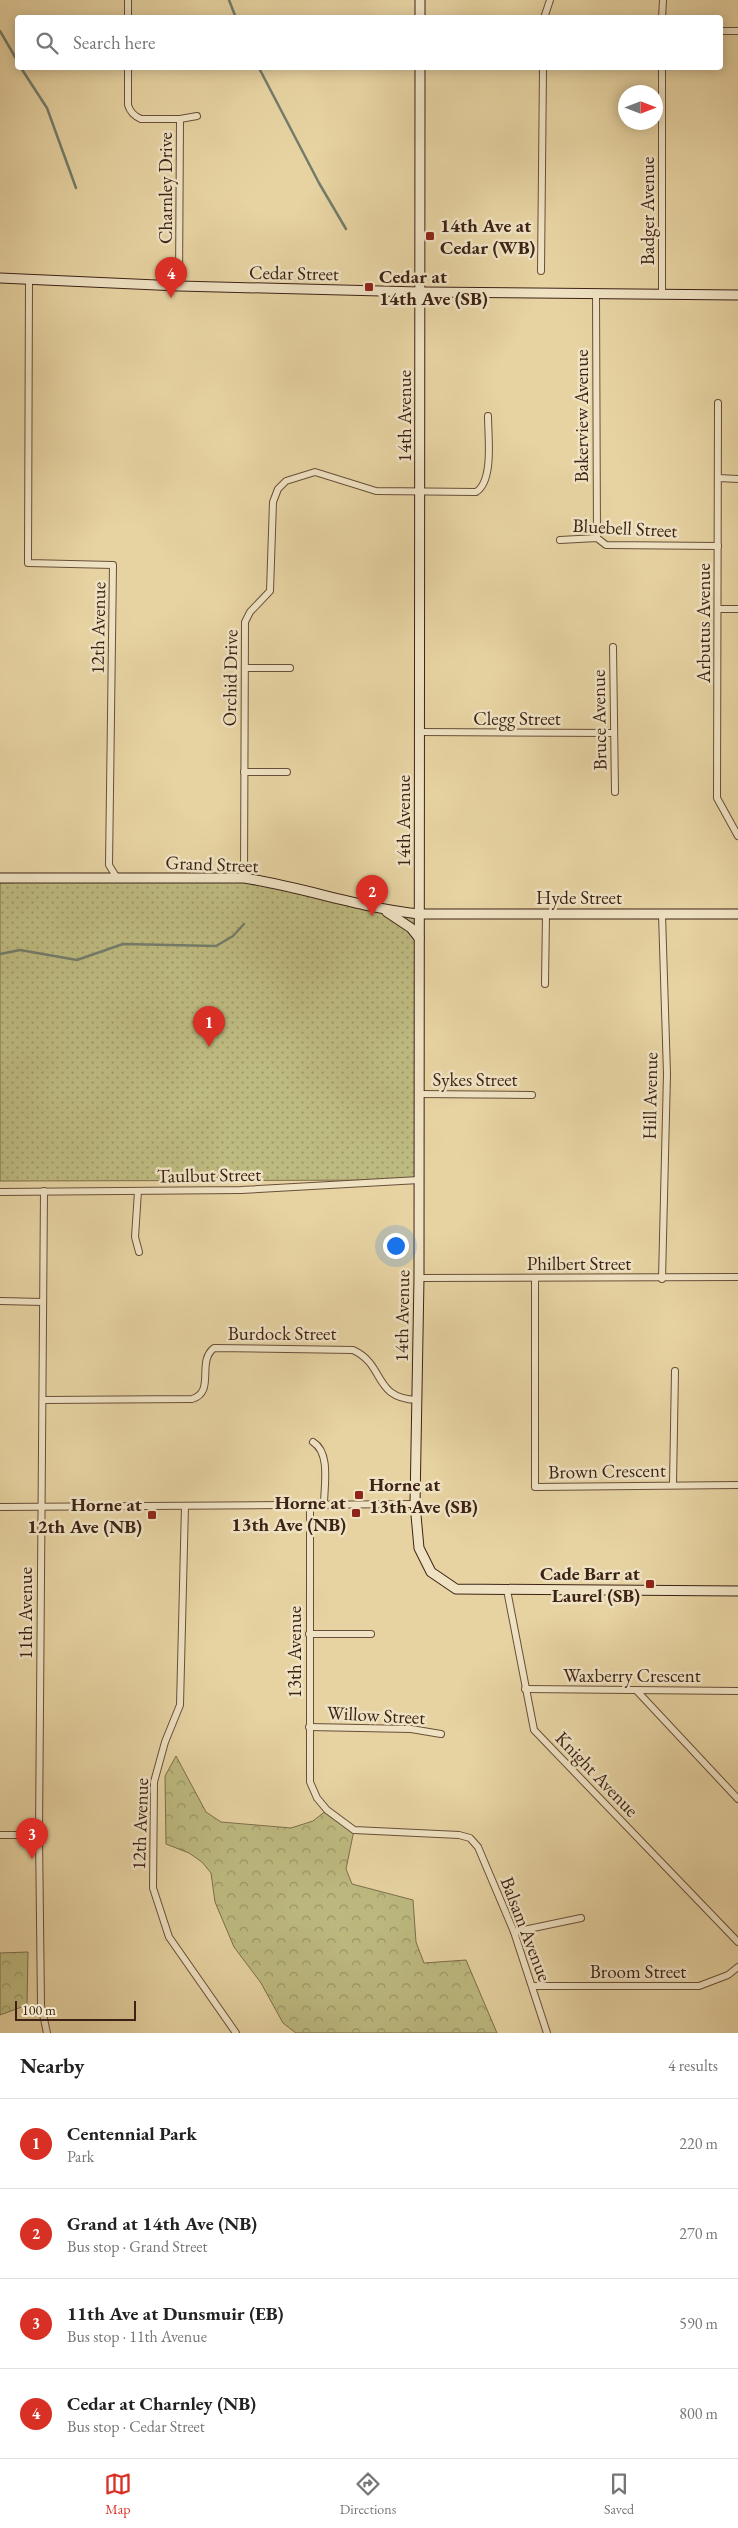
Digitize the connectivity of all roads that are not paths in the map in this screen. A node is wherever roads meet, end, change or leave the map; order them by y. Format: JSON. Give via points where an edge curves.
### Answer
{"nodes":[{"id":1,"x":128,"y":0,"type":"edge"},
{"id":2,"x":420,"y":0,"type":"edge"},
{"id":3,"x":550,"y":0,"type":"edge"},
{"id":4,"x":663,"y":0,"type":"edge"},
{"id":5,"x":128,"y":15,"type":"edge"},
{"id":6,"x":420,"y":15,"type":"edge"},
{"id":7,"x":545,"y":15,"type":"edge"},
{"id":8,"x":662,"y":15,"type":"edge"},
{"id":9,"x":723,"y":31,"type":"edge"},
{"id":10,"x":738,"y":31,"type":"edge"},
{"id":11,"x":128,"y":70,"type":"edge"},
{"id":12,"x":420,"y":70,"type":"edge"},
{"id":13,"x":543,"y":70,"type":"edge"},
{"id":14,"x":662,"y":70,"type":"edge"},
{"id":15,"x":198,"y":116,"type":"dead end"},
{"id":16,"x":180,"y":119,"type":"junction"},
{"id":17,"x":541,"y":270,"type":"dead end"},
{"id":18,"x":0,"y":278,"type":"edge"},
{"id":19,"x":29,"y":278,"type":"junction"},
{"id":20,"x":179,"y":286,"type":"junction"},
{"id":21,"x":420,"y":292,"type":"junction"},
{"id":22,"x":596,"y":294,"type":"junction"},
{"id":23,"x":662,"y":295,"type":"junction"},
{"id":24,"x":738,"y":295,"type":"edge"},
{"id":25,"x":718,"y":404,"type":"dead end"},
{"id":26,"x":488,"y":416,"type":"dead end"},
{"id":27,"x":718,"y":478,"type":"junction"},
{"id":28,"x":738,"y":479,"type":"edge"},
{"id":29,"x":420,"y":492,"type":"junction"},
{"id":30,"x":596,"y":538,"type":"junction"},
{"id":31,"x":560,"y":540,"type":"dead end"},
{"id":32,"x":718,"y":546,"type":"junction"},
{"id":33,"x":738,"y":609,"type":"edge"},
{"id":34,"x":719,"y":610,"type":"junction"},
{"id":35,"x":613,"y":647,"type":"dead end"},
{"id":36,"x":245,"y":668,"type":"junction"},
{"id":37,"x":290,"y":668,"type":"dead end"},
{"id":38,"x":420,"y":732,"type":"junction"},
{"id":39,"x":614,"y":733,"type":"junction"},
{"id":40,"x":244,"y":772,"type":"junction"},
{"id":41,"x":287,"y":772,"type":"dead end"},
{"id":42,"x":615,"y":792,"type":"dead end"},
{"id":43,"x":738,"y":836,"type":"edge"},
{"id":44,"x":0,"y":878,"type":"edge"},
{"id":45,"x":117,"y":878,"type":"junction"},
{"id":46,"x":244,"y":878,"type":"junction"},
{"id":47,"x":385,"y":910,"type":"junction"},
{"id":48,"x":419,"y":914,"type":"junction"},
{"id":49,"x":546,"y":914,"type":"junction"},
{"id":50,"x":662,"y":914,"type":"junction"},
{"id":51,"x":738,"y":914,"type":"edge"},
{"id":52,"x":419,"y":938,"type":"junction"},
{"id":53,"x":545,"y":984,"type":"dead end"},
{"id":54,"x":418,"y":1094,"type":"junction"},
{"id":55,"x":532,"y":1095,"type":"dead end"},
{"id":56,"x":419,"y":1180,"type":"junction"},
{"id":57,"x":44,"y":1191,"type":"junction"},
{"id":58,"x":138,"y":1191,"type":"junction"},
{"id":59,"x":0,"y":1192,"type":"edge"},
{"id":60,"x":140,"y":1252,"type":"dead end"},
{"id":61,"x":738,"y":1277,"type":"edge"},
{"id":62,"x":419,"y":1278,"type":"junction"},
{"id":63,"x":535,"y":1278,"type":"junction"},
{"id":64,"x":662,"y":1278,"type":"junction"},
{"id":65,"x":0,"y":1301,"type":"edge"},
{"id":66,"x":42,"y":1302,"type":"junction"},
{"id":67,"x":675,"y":1371,"type":"dead end"},
{"id":68,"x":43,"y":1400,"type":"junction"},
{"id":69,"x":417,"y":1400,"type":"junction"},
{"id":70,"x":313,"y":1442,"type":"dead end"},
{"id":71,"x":673,"y":1484,"type":"junction"},
{"id":72,"x":738,"y":1485,"type":"edge"},
{"id":73,"x":324,"y":1504,"type":"junction"},
{"id":74,"x":415,"y":1504,"type":"junction"},
{"id":75,"x":310,"y":1505,"type":"junction"},
{"id":76,"x":186,"y":1506,"type":"junction"},
{"id":77,"x":0,"y":1507,"type":"edge"},
{"id":78,"x":40,"y":1507,"type":"junction"},
{"id":79,"x":507,"y":1590,"type":"junction"},
{"id":80,"x":738,"y":1591,"type":"edge"},
{"id":81,"x":309,"y":1634,"type":"junction"},
{"id":82,"x":372,"y":1634,"type":"dead end"},
{"id":83,"x":525,"y":1689,"type":"junction"},
{"id":84,"x":637,"y":1691,"type":"junction"},
{"id":85,"x":738,"y":1691,"type":"edge"},
{"id":86,"x":309,"y":1727,"type":"junction"},
{"id":87,"x":441,"y":1734,"type":"dead end"},
{"id":88,"x":738,"y":1799,"type":"edge"},
{"id":89,"x":0,"y":1835,"type":"edge"},
{"id":90,"x":39,"y":1835,"type":"junction"},
{"id":91,"x":470,"y":1838,"type":"joint"},
{"id":92,"x":581,"y":1918,"type":"dead end"},
{"id":93,"x":514,"y":1932,"type":"junction"},
{"id":94,"x":738,"y":1942,"type":"edge"},
{"id":95,"x":738,"y":1967,"type":"edge"},
{"id":96,"x":533,"y":1986,"type":"junction"},
{"id":97,"x":47,"y":2033,"type":"edge"},
{"id":98,"x":236,"y":2033,"type":"edge"},
{"id":99,"x":547,"y":2033,"type":"edge"}],
"edges":[{"from":1,"to":5,"type":"street"},
{"from":2,"to":6,"type":"street"},
{"from":3,"to":7,"type":"street"},
{"from":4,"to":8,"type":"street"},
{"from":9,"to":10,"type":"street"},
{"from":11,"to":16,"type":"street","name":"Charnley Drive","via":[[128,105],[132,113],[141,119]]},
{"from":12,"to":21,"type":"street","name":"14th Avenue"},
{"from":13,"to":17,"type":"street"},
{"from":14,"to":23,"type":"street","name":"Badger Avenue"},
{"from":15,"to":16,"type":"street","name":"Charnley Drive"},
{"from":16,"to":20,"type":"street","name":"Charnley Drive"},
{"from":18,"to":19,"type":"street","name":"Cedar Street"},
{"from":19,"to":20,"type":"street","name":"Cedar Street"},
{"from":19,"to":45,"type":"street","name":"12th Avenue","via":[[28,563],[114,565],[109,865]]},
{"from":20,"to":21,"type":"street","name":"Cedar Street"},
{"from":21,"to":22,"type":"street","name":"Cedar Street"},
{"from":21,"to":29,"type":"street","name":"14th Avenue"},
{"from":22,"to":23,"type":"street","name":"Cedar Street"},
{"from":22,"to":30,"type":"street","name":"Bakerview Avenue"},
{"from":23,"to":24,"type":"street","name":"Cedar Street"},
{"from":25,"to":27,"type":"street","name":"Arbutus Avenue"},
{"from":26,"to":29,"type":"street","name":"Orchid Drive","via":[[487,475],[481,489],[476,492]]},
{"from":27,"to":28,"type":"street"},
{"from":27,"to":32,"type":"street","name":"Arbutus Avenue"},
{"from":29,"to":36,"type":"street","name":"Orchid Drive","via":[[370,490],[321,473],[297,476],[282,485],[272,502],[271,587],[247,617]]},
{"from":29,"to":38,"type":"street","name":"14th Avenue"},
{"from":30,"to":31,"type":"street","name":"Bluebell Street"},
{"from":30,"to":32,"type":"street","name":"Bluebell Street","via":[[606,545]]},
{"from":32,"to":34,"type":"street","name":"Arbutus Avenue"},
{"from":33,"to":34,"type":"street"},
{"from":34,"to":43,"type":"street","name":"Arbutus Avenue","via":[[717,798]]},
{"from":35,"to":39,"type":"street","name":"Bruce Avenue"},
{"from":36,"to":37,"type":"street"},
{"from":36,"to":40,"type":"street","name":"Orchid Drive"},
{"from":38,"to":39,"type":"street","name":"Clegg Street"},
{"from":38,"to":48,"type":"street","name":"14th Avenue"},
{"from":39,"to":42,"type":"street","name":"Bruce Avenue"},
{"from":40,"to":41,"type":"street"},
{"from":40,"to":46,"type":"street","name":"Orchid Drive"},
{"from":44,"to":45,"type":"street","name":"Grand Street"},
{"from":45,"to":46,"type":"street","name":"Grand Street"},
{"from":46,"to":47,"type":"street","name":"Grand Street"},
{"from":47,"to":48,"type":"street","name":"Grand Street"},
{"from":47,"to":52,"type":"street","via":[[411,928]]},
{"from":48,"to":49,"type":"street","name":"Hyde Street"},
{"from":48,"to":52,"type":"street","name":"14th Avenue"},
{"from":49,"to":50,"type":"street","name":"Hyde Street"},
{"from":49,"to":53,"type":"street"},
{"from":50,"to":51,"type":"street","name":"Hyde Street"},
{"from":50,"to":64,"type":"street","name":"Hill Avenue","via":[[667,1074]]},
{"from":52,"to":54,"type":"street","name":"14th Avenue"},
{"from":54,"to":55,"type":"street","name":"Sykes Street"},
{"from":54,"to":56,"type":"street","name":"14th Avenue"},
{"from":56,"to":58,"type":"street","name":"Taulbut Street","via":[[240,1190]]},
{"from":56,"to":62,"type":"street","name":"14th Avenue"},
{"from":57,"to":58,"type":"street","name":"Taulbut Street"},
{"from":57,"to":59,"type":"street","name":"Taulbut Street"},
{"from":57,"to":66,"type":"street","name":"11th Avenue"},
{"from":58,"to":60,"type":"street","via":[[135,1237]]},
{"from":61,"to":64,"type":"street","name":"Philbert Street"},
{"from":62,"to":63,"type":"street","name":"Philbert Street"},
{"from":62,"to":69,"type":"street","name":"14th Avenue"},
{"from":63,"to":64,"type":"street","name":"Philbert Street"},
{"from":63,"to":71,"type":"street","name":"Brown Crescent","via":[[535,1487]]},
{"from":65,"to":66,"type":"street"},
{"from":66,"to":68,"type":"street","name":"11th Avenue"},
{"from":67,"to":71,"type":"street"},
{"from":68,"to":69,"type":"street","name":"Burdock Street","via":[[200,1397],[204,1392],[208,1352],[214,1348],[353,1350],[365,1355],[385,1388],[393,1395]]},
{"from":68,"to":78,"type":"street","name":"11th Avenue"},
{"from":69,"to":74,"type":"street","name":"14th Avenue"},
{"from":70,"to":73,"type":"street","via":[[323,1453]]},
{"from":71,"to":72,"type":"street","name":"Brown Crescent"},
{"from":73,"to":74,"type":"street"},
{"from":73,"to":75,"type":"street"},
{"from":74,"to":79,"type":"street","name":"14th Avenue","via":[[419,1548],[432,1572],[456,1589]]},
{"from":75,"to":76,"type":"street"},
{"from":75,"to":81,"type":"street","name":"13th Avenue"},
{"from":76,"to":78,"type":"street"},
{"from":76,"to":98,"type":"street","name":"12th Avenue","via":[[180,1705],[154,1782],[153,1888],[168,1937]]},
{"from":77,"to":78,"type":"street"},
{"from":78,"to":90,"type":"street","name":"11th Avenue"},
{"from":79,"to":80,"type":"street"},
{"from":79,"to":83,"type":"street","name":"Knight Avenue"},
{"from":81,"to":82,"type":"street"},
{"from":81,"to":86,"type":"street","name":"13th Avenue"},
{"from":83,"to":84,"type":"street","name":"Waxberry Crescent"},
{"from":83,"to":94,"type":"street","name":"Knight Avenue","via":[[534,1730]]},
{"from":84,"to":85,"type":"street","name":"Waxberry Crescent"},
{"from":84,"to":88,"type":"street"},
{"from":86,"to":87,"type":"street","name":"Willow Street","via":[[411,1728]]},
{"from":86,"to":91,"type":"street","name":"13th Avenue","via":[[310,1782],[316,1798],[354,1830]]},
{"from":89,"to":90,"type":"street"},
{"from":90,"to":97,"type":"street","name":"11th Avenue","via":[[40,2005]]},
{"from":91,"to":93,"type":"street","name":"Balsam Avenue","via":[[478,1847]]},
{"from":92,"to":93,"type":"street"},
{"from":93,"to":96,"type":"street","name":"Balsam Avenue"},
{"from":95,"to":96,"type":"street","name":"Broom Street","via":[[728,1975],[699,1986]]},
{"from":96,"to":99,"type":"street","name":"Balsam Avenue"}]}
